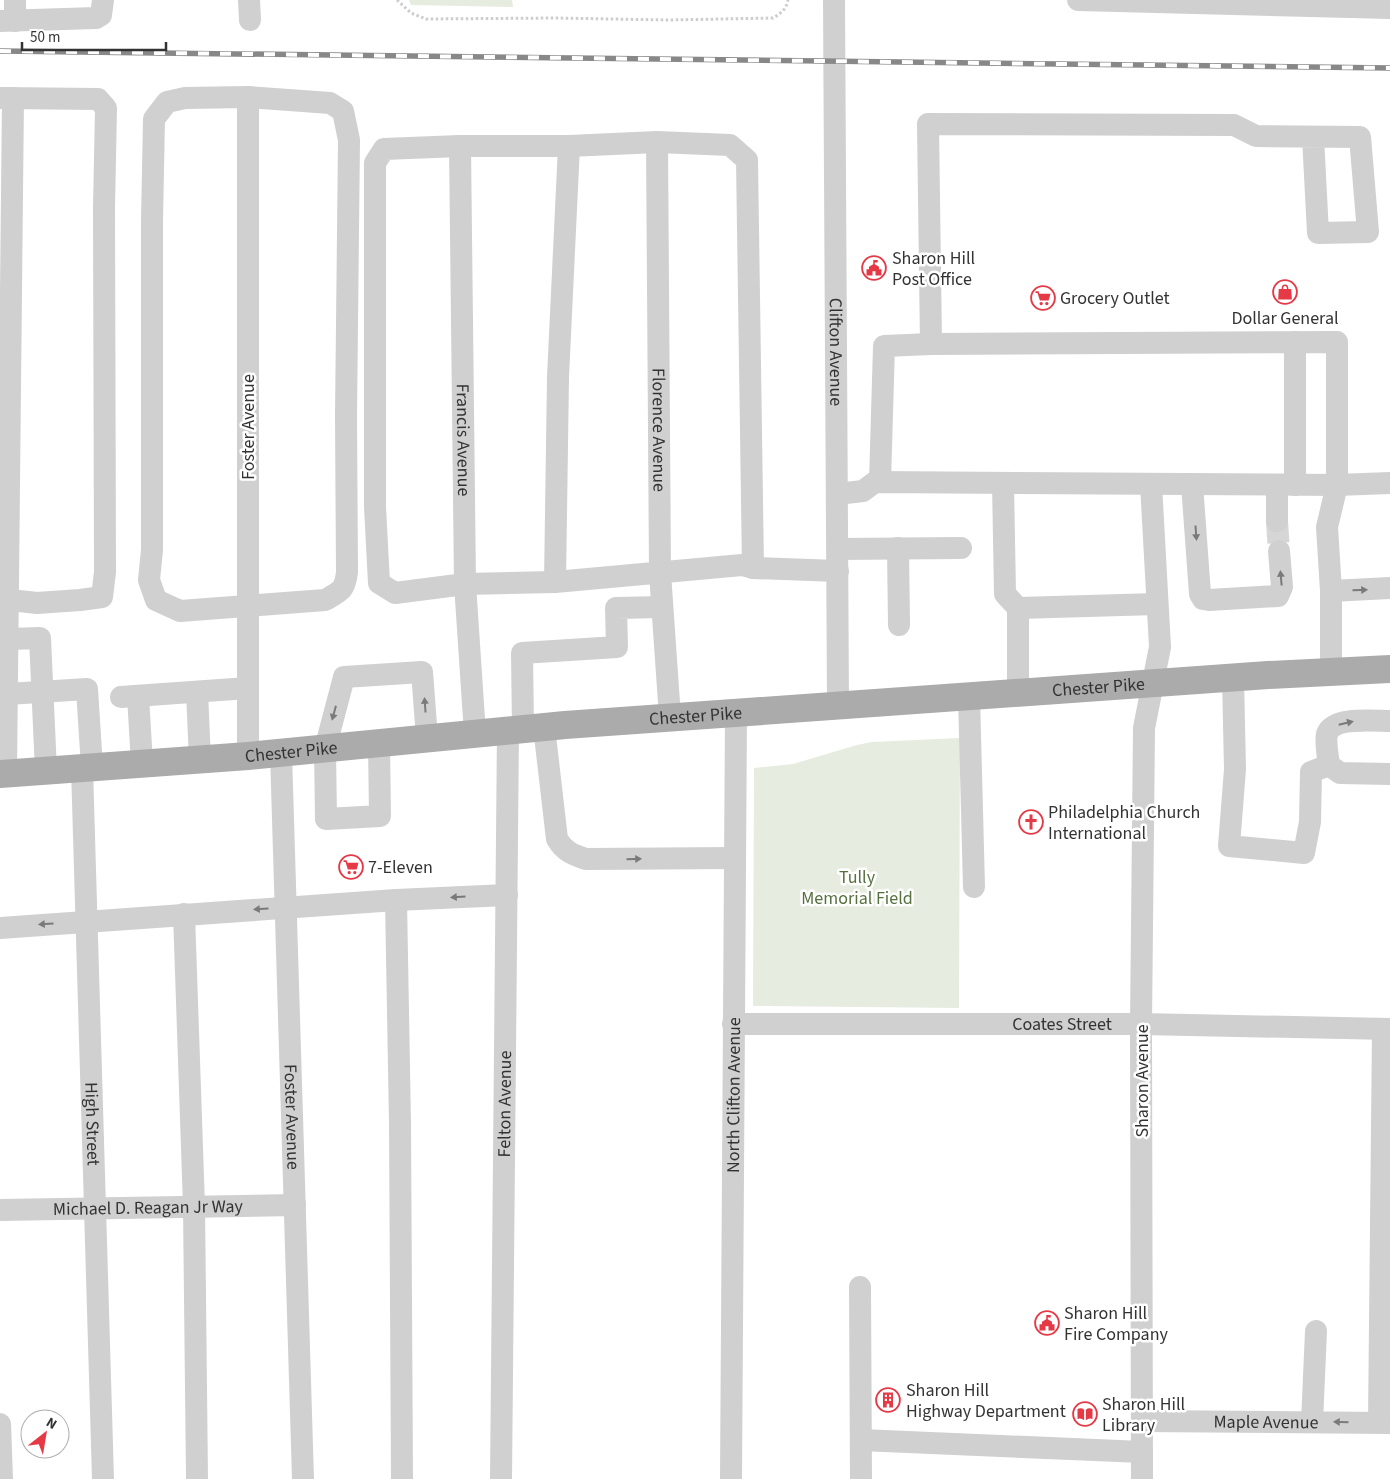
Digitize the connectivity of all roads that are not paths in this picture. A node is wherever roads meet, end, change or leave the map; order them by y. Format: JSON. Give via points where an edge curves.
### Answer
{"nodes":[{"id":1,"x":102,"y":0,"type":"edge"},
{"id":2,"x":834,"y":0,"type":"edge"},
{"id":3,"x":1078,"y":0,"type":"edge"},
{"id":4,"x":1141,"y":1,"type":"edge"},
{"id":5,"x":1353,"y":4,"type":"edge"},
{"id":6,"x":1390,"y":8,"type":"edge"},
{"id":7,"x":10,"y":14,"type":"edge"},
{"id":8,"x":248,"y":97,"type":"junction"},
{"id":9,"x":6,"y":98,"type":"edge"},
{"id":10,"x":1313,"y":137,"type":"junction"},
{"id":11,"x":657,"y":142,"type":"junction"},
{"id":12,"x":460,"y":146,"type":"junction"},
{"id":13,"x":569,"y":146,"type":"junction"},
{"id":14,"x":1294,"y":342,"type":"junction"},
{"id":15,"x":931,"y":344,"type":"junction"},
{"id":16,"x":880,"y":482,"type":"junction"},
{"id":17,"x":1002,"y":482,"type":"junction"},
{"id":18,"x":1390,"y":483,"type":"edge"},
{"id":19,"x":1151,"y":484,"type":"junction"},
{"id":20,"x":1192,"y":484,"type":"junction"},
{"id":21,"x":1286,"y":485,"type":"junction"},
{"id":22,"x":1336,"y":485,"type":"junction"},
{"id":23,"x":837,"y":494,"type":"junction"},
{"id":24,"x":1277,"y":521,"type":"tunnel mouth"},
{"id":25,"x":898,"y":548,"type":"junction"},
{"id":26,"x":961,"y":548,"type":"dead end"},
{"id":27,"x":838,"y":549,"type":"junction"},
{"id":28,"x":1279,"y":552,"type":"tunnel mouth"},
{"id":29,"x":753,"y":568,"type":"junction"},
{"id":30,"x":838,"y":571,"type":"junction"},
{"id":31,"x":660,"y":572,"type":"junction"},
{"id":32,"x":555,"y":582,"type":"junction"},
{"id":33,"x":465,"y":584,"type":"junction"},
{"id":34,"x":1390,"y":588,"type":"edge"},
{"id":35,"x":1331,"y":591,"type":"junction"},
{"id":36,"x":4,"y":599,"type":"edge"},
{"id":37,"x":1157,"y":604,"type":"junction"},
{"id":38,"x":248,"y":606,"type":"junction"},
{"id":39,"x":662,"y":606,"type":"junction"},
{"id":40,"x":1018,"y":608,"type":"junction"},
{"id":41,"x":898,"y":625,"type":"dead end"},
{"id":42,"x":8,"y":640,"type":"junction"},
{"id":43,"x":1390,"y":669,"type":"edge"},
{"id":44,"x":1331,"y":672,"type":"junction"},
{"id":45,"x":1233,"y":678,"type":"junction"},
{"id":46,"x":1153,"y":684,"type":"junction"},
{"id":47,"x":248,"y":688,"type":"junction"},
{"id":48,"x":41,"y":691,"type":"junction"},
{"id":49,"x":197,"y":692,"type":"junction"},
{"id":50,"x":1018,"y":693,"type":"junction"},
{"id":51,"x":7,"y":694,"type":"junction"},
{"id":52,"x":969,"y":696,"type":"junction"},
{"id":53,"x":838,"y":705,"type":"junction"},
{"id":54,"x":736,"y":713,"type":"junction"},
{"id":55,"x":670,"y":717,"type":"junction"},
{"id":56,"x":1390,"y":721,"type":"edge"},
{"id":57,"x":525,"y":729,"type":"junction"},
{"id":58,"x":475,"y":734,"type":"junction"},
{"id":59,"x":427,"y":738,"type":"junction"},
{"id":60,"x":379,"y":743,"type":"junction"},
{"id":61,"x":325,"y":749,"type":"junction"},
{"id":62,"x":281,"y":753,"type":"junction"},
{"id":63,"x":248,"y":756,"type":"junction"},
{"id":64,"x":200,"y":760,"type":"junction"},
{"id":65,"x":142,"y":764,"type":"junction"},
{"id":66,"x":1329,"y":765,"type":"junction"},
{"id":67,"x":87,"y":768,"type":"junction"},
{"id":68,"x":46,"y":771,"type":"junction"},
{"id":69,"x":3,"y":774,"type":"edge"},
{"id":70,"x":1390,"y":774,"type":"edge"},
{"id":71,"x":735,"y":858,"type":"junction"},
{"id":72,"x":974,"y":887,"type":"dead end"},
{"id":73,"x":507,"y":895,"type":"junction"},
{"id":74,"x":396,"y":900,"type":"junction"},
{"id":75,"x":286,"y":908,"type":"junction"},
{"id":76,"x":184,"y":914,"type":"junction"},
{"id":77,"x":86,"y":921,"type":"junction"},
{"id":78,"x":0,"y":928,"type":"edge"},
{"id":79,"x":733,"y":1024,"type":"junction"},
{"id":80,"x":1141,"y":1024,"type":"junction"},
{"id":81,"x":1387,"y":1029,"type":"edge"},
{"id":82,"x":295,"y":1205,"type":"junction"},
{"id":83,"x":194,"y":1206,"type":"junction"},
{"id":84,"x":94,"y":1208,"type":"junction"},
{"id":85,"x":0,"y":1210,"type":"edge"},
{"id":86,"x":860,"y":1286,"type":"dead end"},
{"id":87,"x":1316,"y":1331,"type":"dead end"},
{"id":88,"x":1142,"y":1421,"type":"junction"},
{"id":89,"x":1312,"y":1422,"type":"junction"},
{"id":90,"x":1385,"y":1423,"type":"edge"},
{"id":91,"x":0,"y":1424,"type":"edge"},
{"id":92,"x":861,"y":1440,"type":"junction"},
{"id":93,"x":1142,"y":1452,"type":"junction"},
{"id":94,"x":2,"y":1479,"type":"edge"},
{"id":95,"x":102,"y":1479,"type":"edge"},
{"id":96,"x":197,"y":1479,"type":"edge"},
{"id":97,"x":303,"y":1479,"type":"edge"},
{"id":98,"x":402,"y":1479,"type":"edge"},
{"id":99,"x":501,"y":1479,"type":"edge"},
{"id":100,"x":731,"y":1479,"type":"edge"},
{"id":101,"x":861,"y":1479,"type":"edge"},
{"id":102,"x":1142,"y":1479,"type":"edge"}],
"edges":[{"from":1,"to":7,"type":"street","via":[[101,15],[96,18]]},
{"from":2,"to":23,"type":"street","name":"Clifton Avenue"},
{"from":3,"to":4,"type":"street"},
{"from":4,"to":5,"type":"street"},
{"from":5,"to":6,"type":"street"},
{"from":8,"to":38,"type":"street","name":"Foster Avenue"},
{"from":8,"to":38,"type":"street","via":[[330,103],[344,111],[349,140],[345,585],[325,600]]},
{"from":8,"to":38,"type":"street","via":[[185,98],[167,102],[154,119],[152,550],[149,580],[156,600],[180,611]]},
{"from":9,"to":36,"type":"street"},
{"from":9,"to":36,"type":"street","via":[[98,98],[106,108],[105,572],[102,597],[37,603]]},
{"from":10,"to":10,"type":"street","via":[[1360,137],[1368,232],[1318,233]]},
{"from":10,"to":15,"type":"street","via":[[1256,136],[1234,125],[928,124]]},
{"from":11,"to":13,"type":"street"},
{"from":11,"to":29,"type":"street","via":[[730,146],[747,160]]},
{"from":11,"to":31,"type":"street","name":"Florence Avenue"},
{"from":12,"to":13,"type":"street"},
{"from":12,"to":33,"type":"street","name":"Francis Avenue"},
{"from":12,"to":33,"type":"street","via":[[384,149],[375,163],[375,507],[379,583],[394,593]]},
{"from":13,"to":32,"type":"street","via":[[558,377]]},
{"from":14,"to":15,"type":"street"},
{"from":14,"to":21,"type":"street"},
{"from":14,"to":22,"type":"street","via":[[1336,342]]},
{"from":15,"to":16,"type":"street","via":[[884,346]]},
{"from":16,"to":17,"type":"street"},
{"from":16,"to":23,"type":"street","via":[[863,491]]},
{"from":17,"to":19,"type":"street"},
{"from":17,"to":40,"type":"street","via":[[1005,594]]},
{"from":18,"to":22,"type":"street"},
{"from":19,"to":20,"type":"street"},
{"from":19,"to":37,"type":"street","name":"Sharon Avenue"},
{"from":20,"to":21,"type":"street"},
{"from":20,"to":28,"type":"street","one_way":true,"via":[[1200,594],[1203,599],[1278,596],[1282,587]]},
{"from":21,"to":22,"type":"street"},
{"from":21,"to":24,"type":"street"},
{"from":22,"to":35,"type":"street","via":[[1327,527]]},
{"from":23,"to":27,"type":"street","name":"Clifton Avenue"},
{"from":25,"to":26,"type":"street"},
{"from":25,"to":27,"type":"street"},
{"from":25,"to":41,"type":"street"},
{"from":27,"to":30,"type":"street","name":"Clifton Avenue"},
{"from":29,"to":30,"type":"street"},
{"from":29,"to":31,"type":"street","via":[[742,565]]},
{"from":30,"to":53,"type":"street","name":"Clifton Avenue"},
{"from":31,"to":32,"type":"street"},
{"from":31,"to":39,"type":"street","name":"Florence Avenue"},
{"from":32,"to":33,"type":"street"},
{"from":33,"to":58,"type":"street","name":"Francis Avenue"},
{"from":35,"to":34,"type":"street","one_way":true},
{"from":35,"to":44,"type":"street"},
{"from":36,"to":42,"type":"street"},
{"from":37,"to":40,"type":"street"},
{"from":37,"to":46,"type":"street","name":"Sharon Avenue","via":[[1160,647]]},
{"from":38,"to":47,"type":"street","name":"Foster Avenue"},
{"from":39,"to":55,"type":"street","name":"Florence Avenue"},
{"from":39,"to":57,"type":"street","via":[[616,608],[617,647],[522,653]]},
{"from":40,"to":50,"type":"street"},
{"from":42,"to":48,"type":"street","via":[[40,638]]},
{"from":42,"to":51,"type":"street"},
{"from":43,"to":44,"type":"main road","name":"Chester Pike"},
{"from":44,"to":45,"type":"main road","name":"Chester Pike"},
{"from":45,"to":46,"type":"main road","name":"Chester Pike"},
{"from":45,"to":66,"type":"street","via":[[1235,769],[1229,846],[1304,853],[1310,822],[1312,772]]},
{"from":46,"to":50,"type":"main road","name":"Chester Pike"},
{"from":46,"to":80,"type":"street","name":"Sharon Avenue","via":[[1144,728]]},
{"from":47,"to":49,"type":"street"},
{"from":47,"to":63,"type":"street","name":"Foster Avenue"},
{"from":48,"to":51,"type":"street"},
{"from":48,"to":67,"type":"street","name":"High Street","via":[[87,689]]},
{"from":48,"to":68,"type":"street"},
{"from":49,"to":64,"type":"street"},
{"from":49,"to":65,"type":"street","via":[[130,697]]},
{"from":50,"to":52,"type":"main road","name":"Chester Pike"},
{"from":51,"to":69,"type":"street"},
{"from":52,"to":53,"type":"main road","name":"Chester Pike"},
{"from":52,"to":72,"type":"street"},
{"from":53,"to":54,"type":"main road","name":"Chester Pike"},
{"from":54,"to":55,"type":"main road","name":"Chester Pike"},
{"from":54,"to":71,"type":"street","name":"North Clifton Avenue"},
{"from":55,"to":57,"type":"main road","name":"Chester Pike"},
{"from":66,"to":56,"type":"street","one_way":true,"via":[[1326,736],[1333,726],[1350,721]]},
{"from":57,"to":58,"type":"main road","name":"Chester Pike"},
{"from":57,"to":71,"type":"street","one_way":true,"via":[[556,839],[571,855],[586,859]]},
{"from":57,"to":73,"type":"street","name":"Felton Avenue"},
{"from":58,"to":59,"type":"main road","name":"Chester Pike"},
{"from":59,"to":60,"type":"main road","name":"Chester Pike"},
{"from":59,"to":61,"type":"street","one_way":true,"via":[[422,672],[344,677]]},
{"from":60,"to":61,"type":"main road","name":"Chester Pike"},
{"from":60,"to":61,"type":"street","via":[[380,816],[326,819]]},
{"from":61,"to":62,"type":"main road","name":"Chester Pike"},
{"from":62,"to":63,"type":"main road","name":"Chester Pike"},
{"from":62,"to":75,"type":"street","name":"Foster Avenue"},
{"from":63,"to":64,"type":"main road","name":"Chester Pike"},
{"from":64,"to":65,"type":"main road","name":"Chester Pike"},
{"from":65,"to":67,"type":"main road","name":"Chester Pike"},
{"from":66,"to":70,"type":"street","via":[[1340,773]]},
{"from":67,"to":68,"type":"main road","name":"Chester Pike"},
{"from":67,"to":77,"type":"street","name":"High Street"},
{"from":68,"to":69,"type":"main road","name":"Chester Pike"},
{"from":71,"to":79,"type":"street","name":"North Clifton Avenue"},
{"from":73,"to":74,"type":"street","one_way":true},
{"from":73,"to":99,"type":"street","name":"Felton Avenue"},
{"from":74,"to":75,"type":"street"},
{"from":74,"to":98,"type":"street"},
{"from":75,"to":76,"type":"street","one_way":true},
{"from":75,"to":82,"type":"street","name":"Foster Avenue"},
{"from":76,"to":77,"type":"street"},
{"from":76,"to":83,"type":"street"},
{"from":77,"to":78,"type":"street","one_way":true},
{"from":77,"to":84,"type":"street","name":"High Street"},
{"from":79,"to":80,"type":"street","name":"Coates Street"},
{"from":79,"to":100,"type":"street","name":"North Clifton Avenue"},
{"from":80,"to":81,"type":"street","name":"Coates Street"},
{"from":80,"to":88,"type":"street","name":"Sharon Avenue"},
{"from":81,"to":90,"type":"street"},
{"from":82,"to":83,"type":"street","name":"Michael D. Reagan Jr Way"},
{"from":82,"to":97,"type":"street","name":"Foster Avenue"},
{"from":83,"to":84,"type":"street","name":"Michael D. Reagan Jr Way"},
{"from":83,"to":96,"type":"street"},
{"from":84,"to":85,"type":"street","name":"Michael D. Reagan Jr Way"},
{"from":84,"to":95,"type":"street","name":"High Street"},
{"from":86,"to":92,"type":"street"},
{"from":87,"to":89,"type":"street"},
{"from":88,"to":89,"type":"street","name":"Maple Avenue"},
{"from":88,"to":93,"type":"street","name":"Sharon Avenue"},
{"from":90,"to":89,"type":"street","name":"Maple Avenue","one_way":true},
{"from":91,"to":94,"type":"street"},
{"from":92,"to":93,"type":"street"},
{"from":92,"to":101,"type":"street"},
{"from":93,"to":102,"type":"street","name":"Sharon Avenue"}]}
